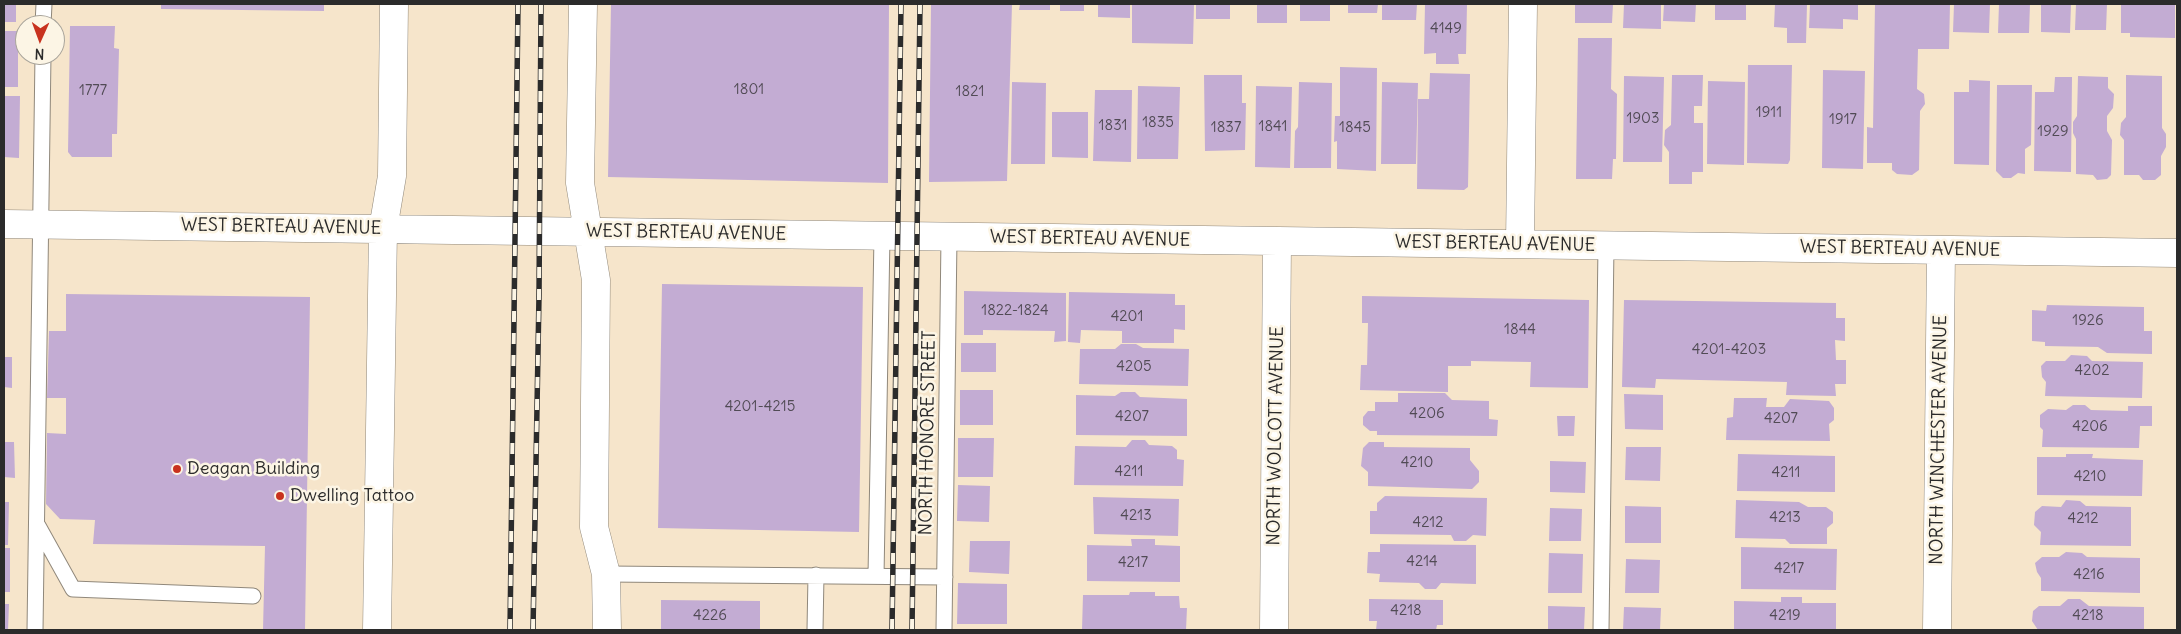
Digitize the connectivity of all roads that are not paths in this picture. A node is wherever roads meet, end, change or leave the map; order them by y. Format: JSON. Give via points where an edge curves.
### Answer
{"nodes":[{"id":1,"x":394,"y":4,"type":"edge"},
{"id":2,"x":583,"y":4,"type":"edge"},
{"id":3,"x":1523,"y":4,"type":"edge"},
{"id":4,"x":43,"y":65,"type":"edge"},
{"id":5,"x":4,"y":224,"type":"edge"},
{"id":6,"x":40,"y":224,"type":"junction"},
{"id":7,"x":383,"y":229,"type":"junction"},
{"id":8,"x":588,"y":231,"type":"junction"},
{"id":9,"x":882,"y":236,"type":"junction"},
{"id":10,"x":949,"y":237,"type":"junction"},
{"id":11,"x":1278,"y":241,"type":"junction"},
{"id":12,"x":1520,"y":244,"type":"junction"},
{"id":13,"x":1606,"y":245,"type":"junction"},
{"id":14,"x":1941,"y":250,"type":"junction"},
{"id":15,"x":2177,"y":253,"type":"edge"},
{"id":16,"x":37,"y":524,"type":"junction"},
{"id":17,"x":606,"y":574,"type":"junction"},
{"id":18,"x":816,"y":575,"type":"junction"},
{"id":19,"x":876,"y":576,"type":"junction"},
{"id":20,"x":944,"y":577,"type":"junction"},
{"id":21,"x":254,"y":596,"type":"dead end"},
{"id":22,"x":35,"y":630,"type":"edge"},
{"id":23,"x":377,"y":630,"type":"edge"},
{"id":24,"x":607,"y":630,"type":"edge"},
{"id":25,"x":814,"y":630,"type":"edge"},
{"id":26,"x":944,"y":630,"type":"edge"},
{"id":27,"x":1274,"y":630,"type":"edge"},
{"id":28,"x":1600,"y":630,"type":"edge"},
{"id":29,"x":1937,"y":630,"type":"edge"}],
"edges":[{"from":1,"to":7,"type":"street","via":[[392,176]]},
{"from":2,"to":8,"type":"street","via":[[580,183]]},
{"from":3,"to":12,"type":"street"},
{"from":4,"to":6,"type":"lane"},
{"from":5,"to":6,"type":"street","name":"WEST BERTEAU AVENUE"},
{"from":6,"to":7,"type":"street","name":"WEST BERTEAU AVENUE"},
{"from":6,"to":16,"type":"lane"},
{"from":7,"to":8,"type":"street","name":"WEST BERTEAU AVENUE"},
{"from":7,"to":23,"type":"street"},
{"from":8,"to":9,"type":"street","name":"WEST BERTEAU AVENUE"},
{"from":8,"to":17,"type":"street","via":[[596,280],[594,527]]},
{"from":9,"to":10,"type":"street","name":"WEST BERTEAU AVENUE"},
{"from":9,"to":19,"type":"lane"},
{"from":10,"to":11,"type":"street","name":"WEST BERTEAU AVENUE"},
{"from":10,"to":20,"type":"lane","name":"NORTH HONORE STREET"},
{"from":11,"to":12,"type":"street","name":"WEST BERTEAU AVENUE"},
{"from":11,"to":27,"type":"street","name":"NORTH WOLCOTT AVENUE"},
{"from":12,"to":13,"type":"street","name":"WEST BERTEAU AVENUE"},
{"from":13,"to":14,"type":"street","name":"WEST BERTEAU AVENUE"},
{"from":13,"to":28,"type":"lane"},
{"from":14,"to":15,"type":"street","name":"WEST BERTEAU AVENUE"},
{"from":14,"to":29,"type":"street","name":"NORTH WINCHESTER AVENUE"},
{"from":16,"to":21,"type":"lane","via":[[73,589]]},
{"from":16,"to":22,"type":"lane"},
{"from":17,"to":18,"type":"lane"},
{"from":17,"to":24,"type":"street"},
{"from":18,"to":19,"type":"lane"},
{"from":18,"to":25,"type":"lane"},
{"from":19,"to":20,"type":"lane"},
{"from":20,"to":26,"type":"lane","name":"NORTH HONORE STREET"}]}
